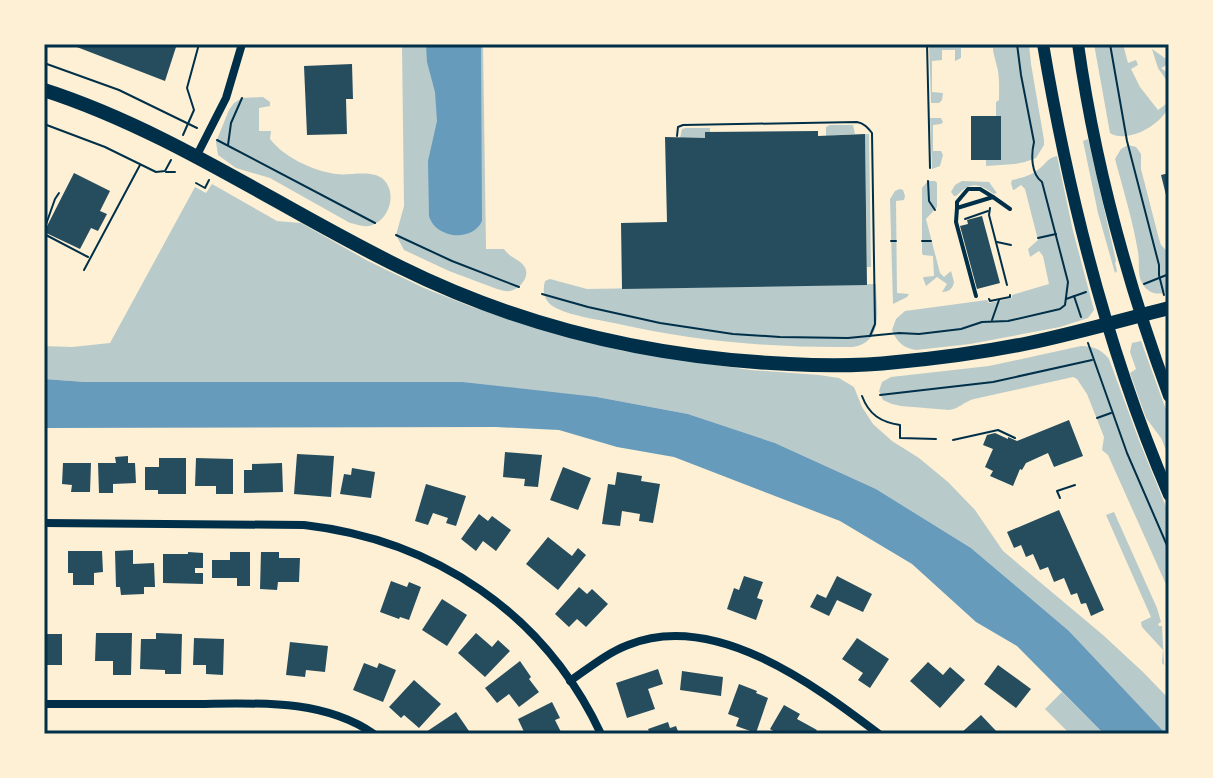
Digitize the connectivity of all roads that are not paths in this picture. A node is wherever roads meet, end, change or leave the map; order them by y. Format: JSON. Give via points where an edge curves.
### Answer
{"nodes":[{"id":1,"x":242,"y":44,"type":"edge"},
{"id":2,"x":1043,"y":44,"type":"edge"},
{"id":3,"x":1078,"y":44,"type":"edge"},
{"id":4,"x":44,"y":90,"type":"edge"},
{"id":5,"x":196,"y":157,"type":"junction"},
{"id":6,"x":993,"y":197,"type":"junction"},
{"id":7,"x":957,"y":208,"type":"junction"},
{"id":8,"x":1010,"y":209,"type":"dead end"},
{"id":9,"x":976,"y":296,"type":"dead end"},
{"id":10,"x":1166,"y":301,"type":"edge"},
{"id":11,"x":1140,"y":315,"type":"junction"},
{"id":12,"x":1106,"y":324,"type":"junction"},
{"id":13,"x":1169,"y":396,"type":"edge"},
{"id":14,"x":1169,"y":495,"type":"edge"},
{"id":15,"x":44,"y":523,"type":"edge"},
{"id":16,"x":570,"y":681,"type":"junction"},
{"id":17,"x":44,"y":704,"type":"edge"},
{"id":18,"x":374,"y":734,"type":"edge"},
{"id":19,"x":601,"y":734,"type":"edge"},
{"id":20,"x":879,"y":734,"type":"edge"}],
"edges":[{"from":1,"to":5,"type":"street","via":[[226,98]]},
{"from":2,"to":12,"type":"main road","via":[[1066,170]]},
{"from":3,"to":11,"type":"main road","via":[[1097,149]]},
{"from":4,"to":5,"type":"main road","via":[[120,119]]},
{"from":5,"to":12,"type":"main road","via":[[449,289],[549,325],[639,347],[757,362],[884,363],[990,350]]},
{"from":6,"to":7,"type":"lane"},
{"from":6,"to":7,"type":"lane","via":[[968,189]]},
{"from":6,"to":8,"type":"lane"},
{"from":7,"to":9,"type":"lane"},
{"from":10,"to":11,"type":"main road"},
{"from":11,"to":12,"type":"main road"},
{"from":11,"to":13,"type":"main road"},
{"from":12,"to":14,"type":"main road"},
{"from":15,"to":16,"type":"street","via":[[284,524],[377,539],[446,568],[494,599],[536,637]]},
{"from":16,"to":19,"type":"street"},
{"from":16,"to":20,"type":"street","via":[[630,644],[663,636],[698,636],[776,666]]},
{"from":17,"to":18,"type":"street","via":[[291,705],[338,715]]}]}
